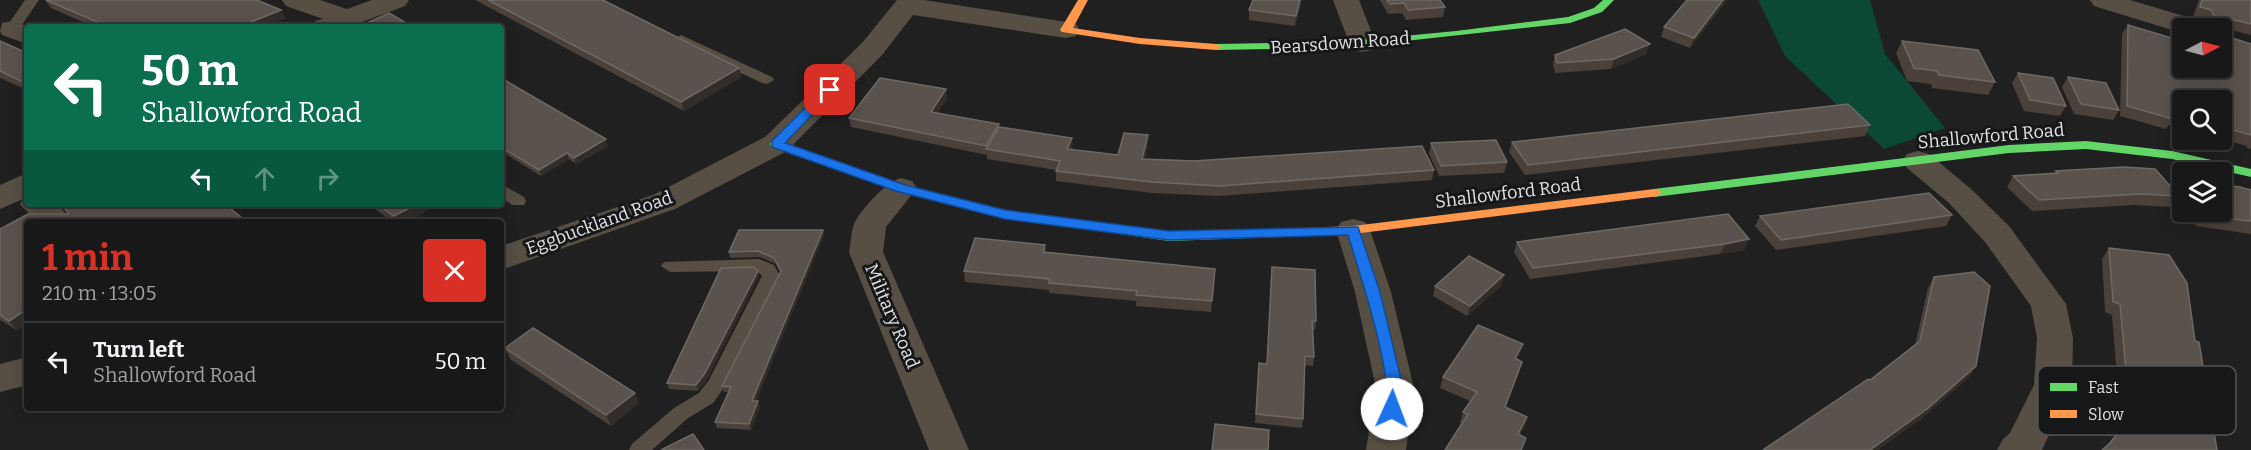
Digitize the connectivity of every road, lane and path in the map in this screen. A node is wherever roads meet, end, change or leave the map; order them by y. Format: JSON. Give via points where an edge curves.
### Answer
{"nodes":[{"id":1,"x":32,"y":0,"type":"edge"},
{"id":2,"x":295,"y":0,"type":"edge"},
{"id":3,"x":396,"y":0,"type":"edge"},
{"id":4,"x":1083,"y":0,"type":"edge"},
{"id":5,"x":1346,"y":0,"type":"edge"},
{"id":6,"x":1609,"y":0,"type":"edge"},
{"id":7,"x":2103,"y":0,"type":"edge"},
{"id":8,"x":908,"y":3,"type":"edge"},
{"id":9,"x":2172,"y":21,"type":"edge"},
{"id":10,"x":336,"y":23,"type":"edge"},
{"id":11,"x":1066,"y":30,"type":"junction"},
{"id":12,"x":19,"y":33,"type":"edge"},
{"id":13,"x":672,"y":35,"type":"edge"},
{"id":14,"x":1362,"y":44,"type":"junction"},
{"id":15,"x":767,"y":80,"type":"dead end"},
{"id":16,"x":776,"y":144,"type":"junction"},
{"id":17,"x":1918,"y":161,"type":"junction"},
{"id":18,"x":2251,"y":173,"type":"edge"},
{"id":19,"x":901,"y":188,"type":"junction"},
{"id":20,"x":504,"y":191,"type":"edge"},
{"id":21,"x":518,"y":201,"type":"dead end"},
{"id":22,"x":37,"y":207,"type":"edge"},
{"id":23,"x":54,"y":219,"type":"edge"},
{"id":24,"x":1353,"y":230,"type":"junction"},
{"id":25,"x":504,"y":257,"type":"edge"},
{"id":26,"x":670,"y":266,"type":"dead end"},
{"id":27,"x":2054,"y":366,"type":"edge"},
{"id":28,"x":24,"y":372,"type":"edge"},
{"id":29,"x":0,"y":378,"type":"edge"},
{"id":30,"x":2038,"y":417,"type":"edge"},
{"id":31,"x":639,"y":450,"type":"edge"},
{"id":32,"x":949,"y":450,"type":"edge"},
{"id":33,"x":1386,"y":450,"type":"edge"},
{"id":34,"x":2017,"y":450,"type":"edge"}],
"edges":[{"from":1,"to":12,"type":"lane"},
{"from":2,"to":10,"type":"street"},
{"from":3,"to":10,"type":"street"},
{"from":4,"to":11,"type":"street"},
{"from":5,"to":14,"type":"street"},
{"from":6,"to":14,"type":"street","name":"Bearsdown Road","via":[[1598,10],[1570,20]]},
{"from":7,"to":9,"type":"street"},
{"from":8,"to":11,"type":"street","name":"Bearsdown Road"},
{"from":8,"to":16,"type":"street","name":"Eggbuckland Road","via":[[872,49]]},
{"from":11,"to":14,"type":"street","name":"Bearsdown Road","via":[[1203,46]]},
{"from":13,"to":15,"type":"lane"},
{"from":16,"to":19,"type":"street","name":"Shallowford Road"},
{"from":16,"to":25,"type":"street","name":"Eggbuckland Road","via":[[664,202]]},
{"from":17,"to":18,"type":"street","name":"Shallowford Road","via":[[2009,149],[2086,146],[2172,154]]},
{"from":17,"to":24,"type":"street","name":"Shallowford Road"},
{"from":17,"to":27,"type":"street","via":[[1997,234],[2048,304],[2055,338]]},
{"from":19,"to":24,"type":"street","name":"Shallowford Road","via":[[1005,214],[1169,236]]},
{"from":19,"to":32,"type":"street","name":"Military Road","via":[[870,225],[866,252]]},
{"from":20,"to":21,"type":"lane"},
{"from":22,"to":23,"type":"street"},
{"from":24,"to":33,"type":"street","via":[[1373,292],[1395,388]]},
{"from":26,"to":31,"type":"lane","via":[[759,265],[768,268],[771,276],[706,398],[681,413]]},
{"from":28,"to":29,"type":"street"},
{"from":30,"to":34,"type":"street","via":[[2025,444]]}]}
